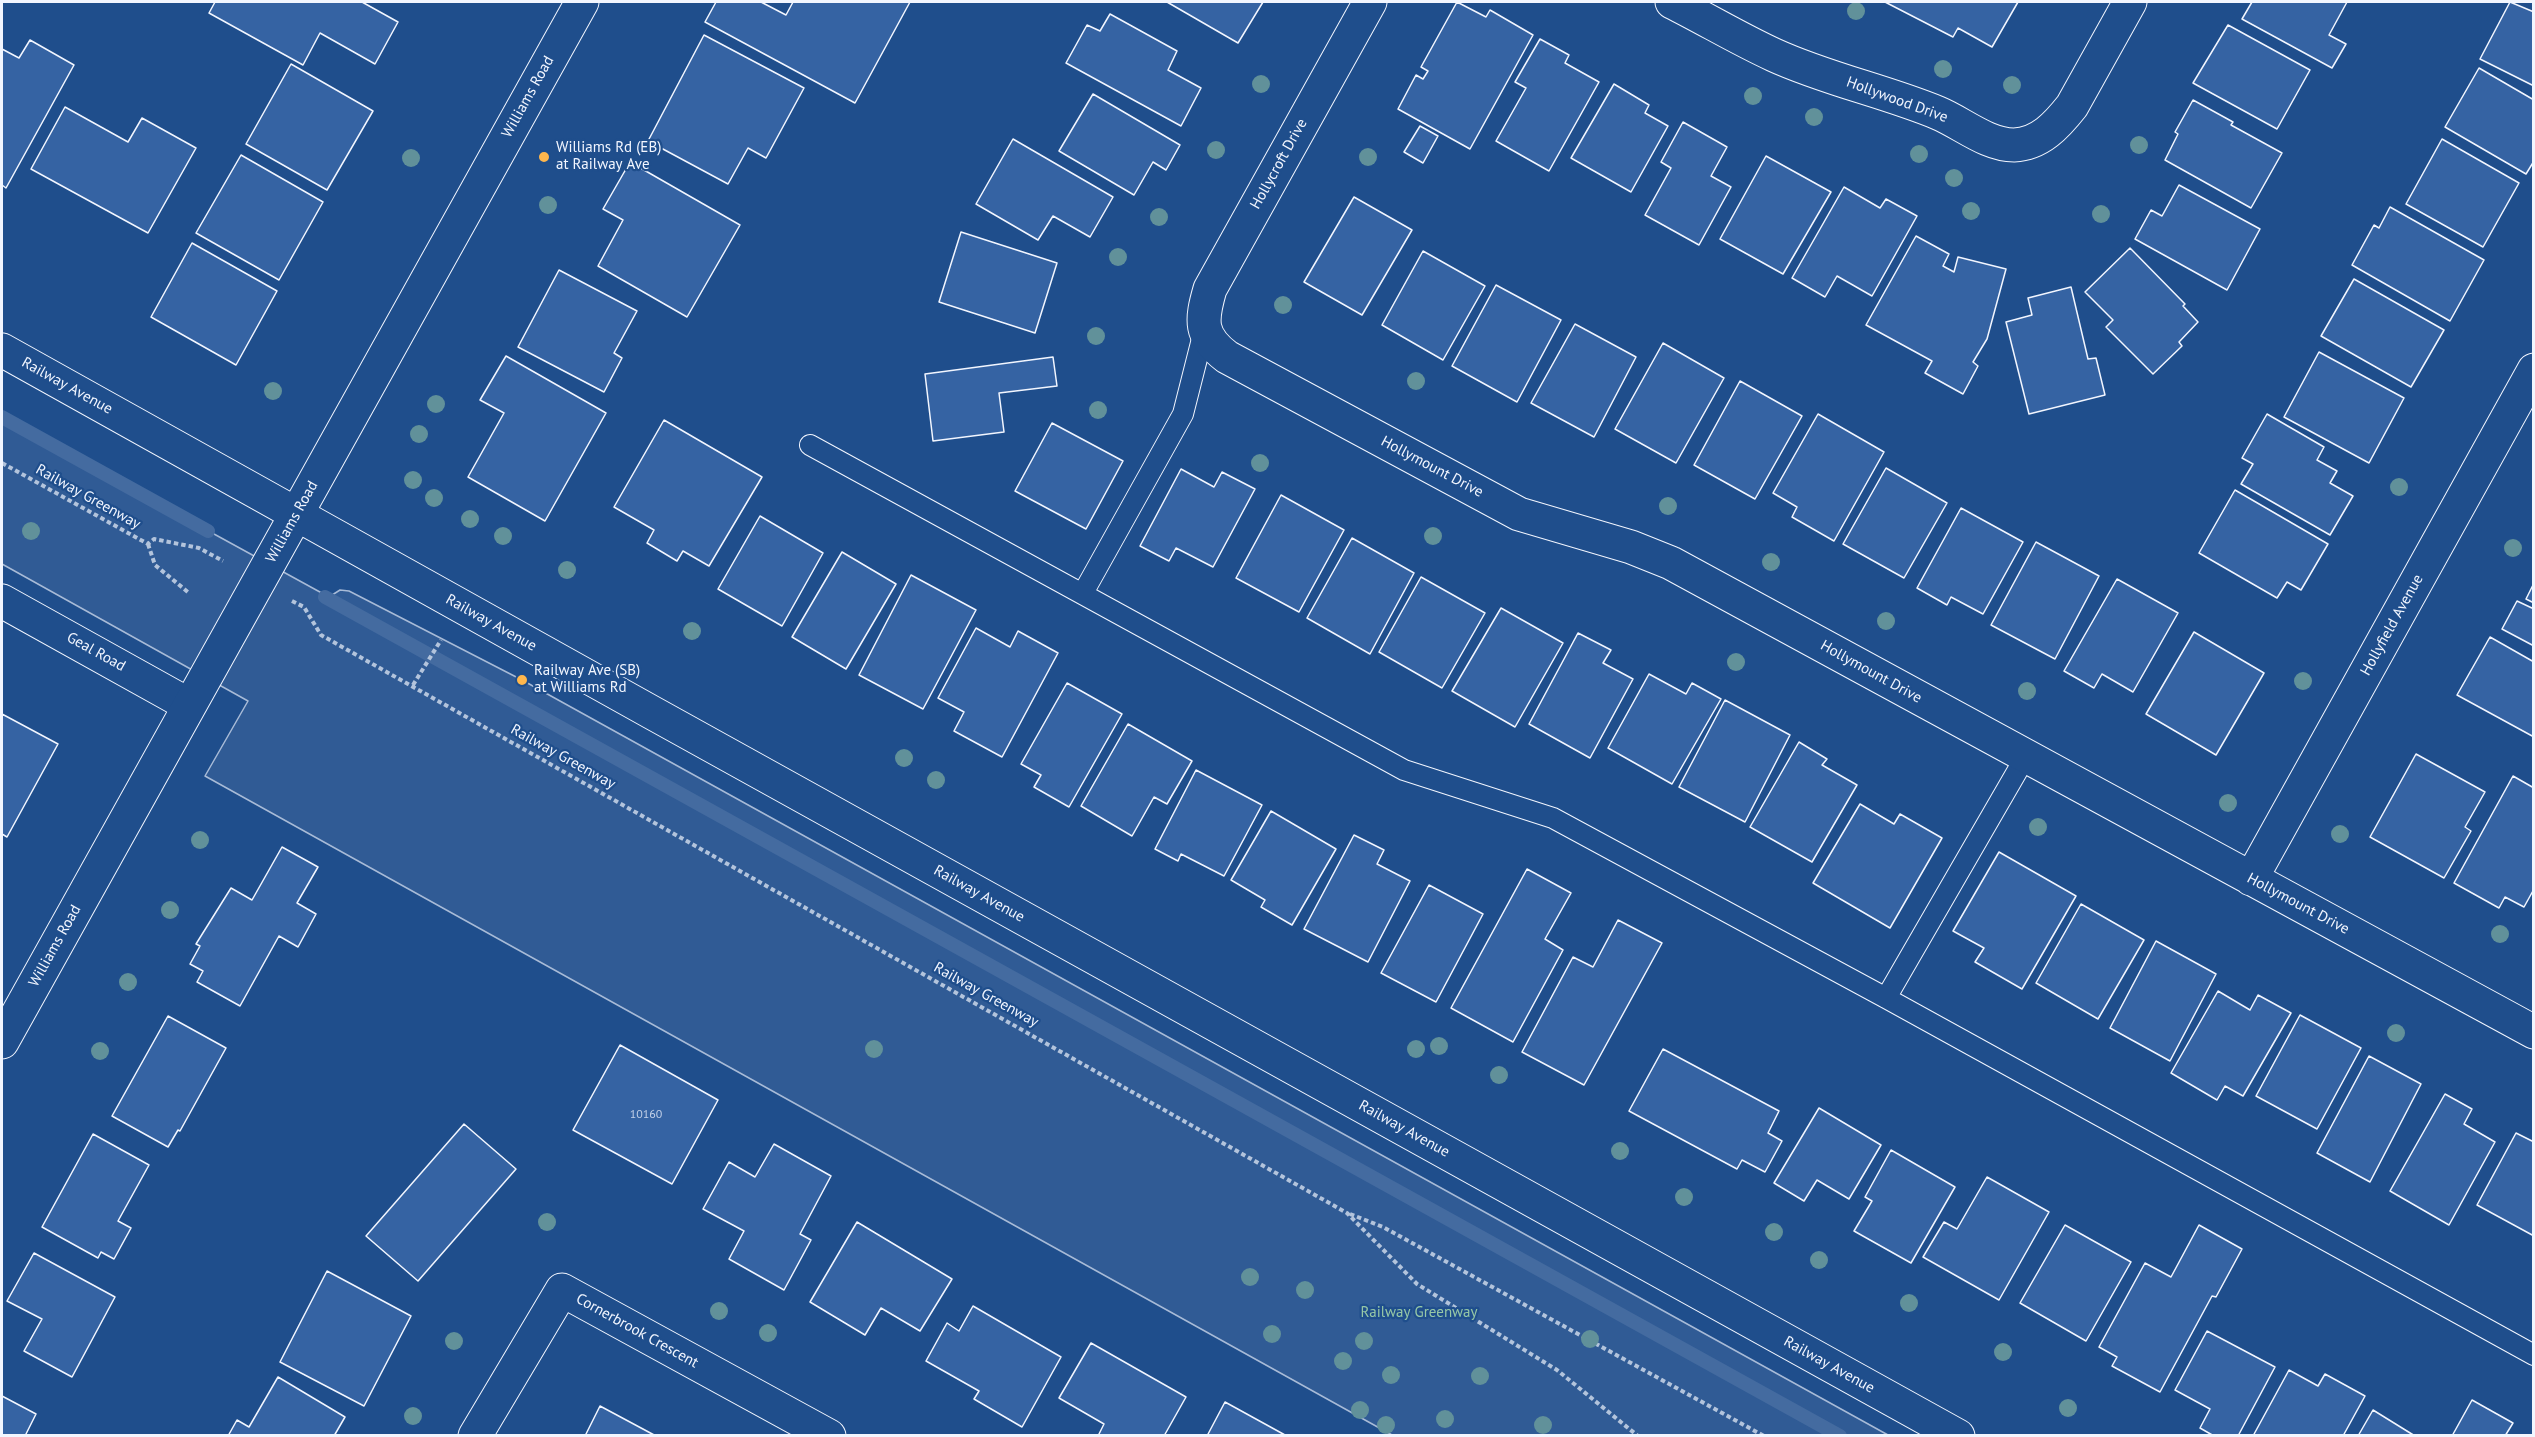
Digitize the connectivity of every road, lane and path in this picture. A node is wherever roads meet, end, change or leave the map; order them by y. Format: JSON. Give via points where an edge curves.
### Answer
{"nodes":[{"id":1,"x":582,"y":2,"type":"edge"},
{"id":2,"x":1370,"y":2,"type":"edge"},
{"id":3,"x":1672,"y":2,"type":"edge"},
{"id":4,"x":2130,"y":2,"type":"edge"},
{"id":5,"x":1204,"y":331,"type":"junction"},
{"id":6,"x":2,"y":350,"type":"edge"},
{"id":7,"x":2534,"y":370,"type":"edge"},
{"id":8,"x":810,"y":445,"type":"dead end"},
{"id":9,"x":2,"y":463,"type":"edge"},
{"id":10,"x":296,"y":514,"type":"junction"},
{"id":11,"x":148,"y":544,"type":"junction"},
{"id":12,"x":199,"y":548,"type":"dead end"},
{"id":13,"x":189,"y":592,"type":"dead end"},
{"id":14,"x":1083,"y":593,"type":"junction"},
{"id":15,"x":2,"y":601,"type":"edge"},
{"id":16,"x":304,"y":607,"type":"dead end"},
{"id":17,"x":442,"y":639,"type":"dead end"},
{"id":18,"x":413,"y":686,"type":"junction"},
{"id":19,"x":189,"y":705,"type":"junction"},
{"id":20,"x":2026,"y":756,"type":"junction"},
{"id":21,"x":2251,"y":879,"type":"junction"},
{"id":22,"x":1886,"y":998,"type":"junction"},
{"id":23,"x":2534,"y":1032,"type":"edge"},
{"id":24,"x":2,"y":1042,"type":"edge"},
{"id":25,"x":1347,"y":1213,"type":"junction"},
{"id":26,"x":2534,"y":1355,"type":"edge"},
{"id":27,"x":475,"y":1436,"type":"edge"},
{"id":28,"x":829,"y":1436,"type":"edge"},
{"id":29,"x":1638,"y":1436,"type":"edge"},
{"id":30,"x":1764,"y":1436,"type":"edge"},
{"id":31,"x":1958,"y":1436,"type":"edge"}],
"edges":[{"from":1,"to":10,"type":"street","name":"Williams Road"},
{"from":2,"to":5,"type":"street","name":"Hollycroft Drive","via":[[1210,289],[1204,309]]},
{"from":3,"to":4,"type":"street","name":"Hollywood Drive","via":[[1774,56],[1939,113],[2010,145],[2042,137],[2063,117]]},
{"from":5,"to":14,"type":"lane","via":[[1183,414]]},
{"from":5,"to":20,"type":"street","name":"Hollymount Drive","via":[[1214,347],[1227,357],[1519,514],[1671,563]]},
{"from":6,"to":10,"type":"street","name":"Railway Avenue"},
{"from":7,"to":21,"type":"street","name":"Hollyfield Avenue"},
{"from":8,"to":14,"type":"lane"},
{"from":9,"to":11,"type":"path","name":"Railway Greenway"},
{"from":10,"to":19,"type":"street","name":"Williams Road"},
{"from":10,"to":31,"type":"street","name":"Railway Avenue"},
{"from":11,"to":12,"type":"path","name":"Railway Greenway","via":[[154,539]]},
{"from":11,"to":13,"type":"path","via":[[155,565]]},
{"from":14,"to":22,"type":"lane","via":[[1404,770],[1553,818]]},
{"from":15,"to":19,"type":"street","name":"Geal Road"},
{"from":16,"to":18,"type":"path","name":"Railway Greenway","via":[[321,636]]},
{"from":17,"to":18,"type":"path"},
{"from":18,"to":25,"type":"path","name":"Railway Greenway"},
{"from":19,"to":24,"type":"street","name":"Williams Road"},
{"from":20,"to":21,"type":"street","name":"Hollymount Drive"},
{"from":20,"to":22,"type":"lane"},
{"from":21,"to":23,"type":"street","name":"Hollymount Drive"},
{"from":22,"to":26,"type":"lane"},
{"from":25,"to":29,"type":"path","name":"Railway Greenway","via":[[1417,1284],[1557,1370]]},
{"from":25,"to":30,"type":"path","via":[[1383,1227]]},
{"from":27,"to":28,"type":"street","name":"Cornerbrook Crescent","via":[[562,1290]]}]}
